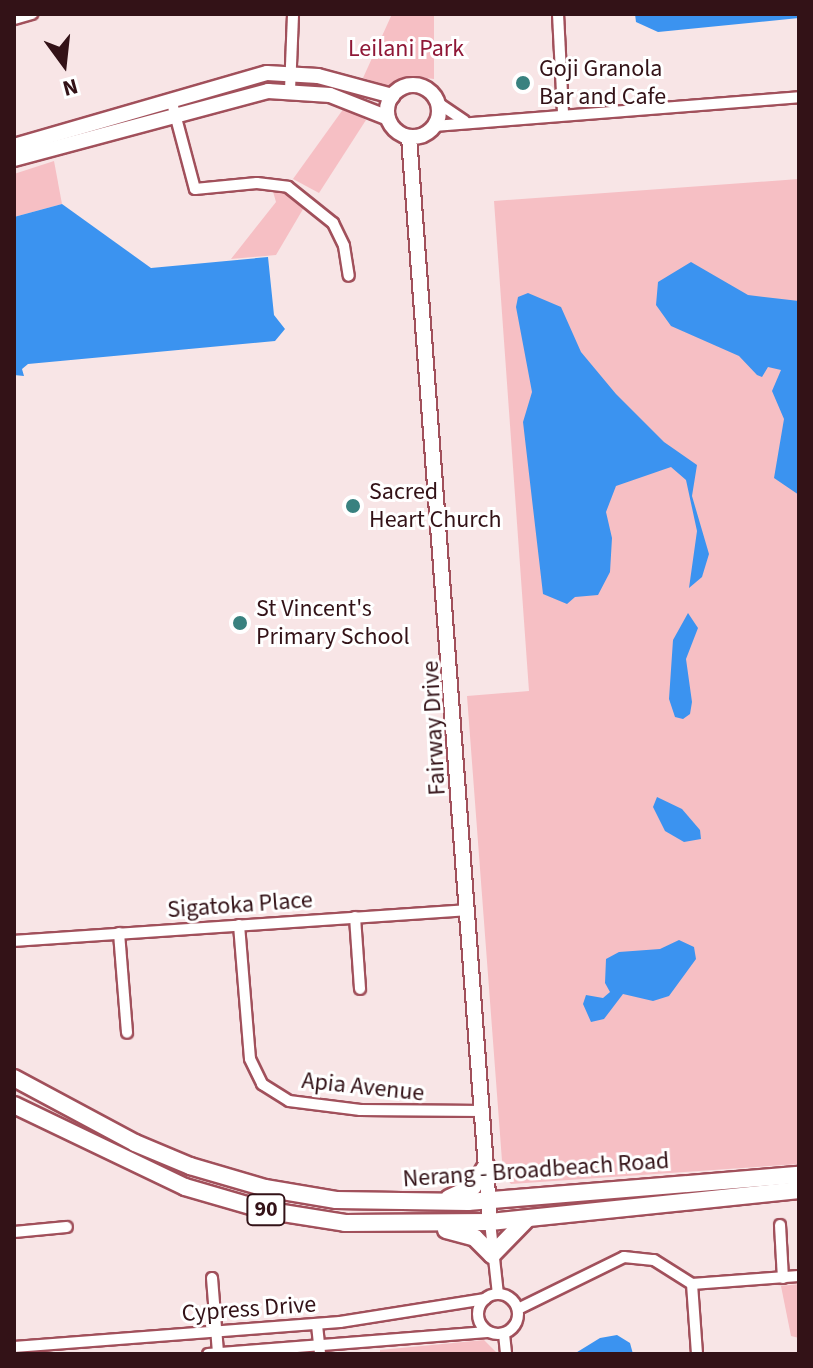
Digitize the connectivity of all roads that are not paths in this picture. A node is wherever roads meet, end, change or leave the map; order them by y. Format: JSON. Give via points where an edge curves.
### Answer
{"nodes":[{"id":1,"x":32,"y":14,"type":"edge"},
{"id":2,"x":293,"y":14,"type":"edge"},
{"id":3,"x":558,"y":14,"type":"edge"},
{"id":4,"x":14,"y":19,"type":"edge"},
{"id":5,"x":291,"y":72,"type":"junction"},
{"id":6,"x":290,"y":90,"type":"junction"},
{"id":7,"x":392,"y":96,"type":"junction"},
{"id":8,"x":799,"y":97,"type":"edge"},
{"id":9,"x":438,"y":103,"type":"junction"},
{"id":10,"x":173,"y":106,"type":"junction"},
{"id":11,"x":563,"y":114,"type":"junction"},
{"id":12,"x":388,"y":118,"type":"junction"},
{"id":13,"x":467,"y":121,"type":"junction"},
{"id":14,"x":434,"y":126,"type":"junction"},
{"id":15,"x":409,"y":137,"type":"junction"},
{"id":16,"x":14,"y":146,"type":"edge"},
{"id":17,"x":14,"y":159,"type":"edge"},
{"id":18,"x":349,"y":276,"type":"dead end"},
{"id":19,"x":468,"y":910,"type":"junction"},
{"id":20,"x":355,"y":917,"type":"junction"},
{"id":21,"x":239,"y":925,"type":"junction"},
{"id":22,"x":119,"y":933,"type":"junction"},
{"id":23,"x":14,"y":941,"type":"edge"},
{"id":24,"x":360,"y":989,"type":"dead end"},
{"id":25,"x":127,"y":1033,"type":"dead end"},
{"id":26,"x":14,"y":1078,"type":"edge"},
{"id":27,"x":14,"y":1105,"type":"edge"},
{"id":28,"x":483,"y":1111,"type":"junction"},
{"id":29,"x":486,"y":1166,"type":"junction"},
{"id":30,"x":799,"y":1175,"type":"edge"},
{"id":31,"x":799,"y":1190,"type":"edge"},
{"id":32,"x":488,"y":1201,"type":"junction"},
{"id":33,"x":428,"y":1204,"type":"junction"},
{"id":34,"x":529,"y":1218,"type":"junction"},
{"id":35,"x":490,"y":1222,"type":"junction"},
{"id":36,"x":434,"y":1225,"type":"junction"},
{"id":37,"x":780,"y":1225,"type":"dead end"},
{"id":38,"x":67,"y":1227,"type":"dead end"},
{"id":39,"x":14,"y":1232,"type":"edge"},
{"id":40,"x":492,"y":1255,"type":"junction"},
{"id":41,"x":799,"y":1276,"type":"edge"},
{"id":42,"x":212,"y":1278,"type":"dead end"},
{"id":43,"x":783,"y":1278,"type":"junction"},
{"id":44,"x":692,"y":1284,"type":"junction"},
{"id":45,"x":498,"y":1294,"type":"junction"},
{"id":46,"x":485,"y":1299,"type":"junction"},
{"id":47,"x":518,"y":1309,"type":"junction"},
{"id":48,"x":317,"y":1325,"type":"junction"},
{"id":49,"x":216,"y":1331,"type":"junction"},
{"id":50,"x":487,"y":1332,"type":"junction"},
{"id":51,"x":504,"y":1334,"type":"junction"},
{"id":52,"x":14,"y":1347,"type":"edge"},
{"id":53,"x":319,"y":1350,"type":"edge"},
{"id":54,"x":218,"y":1353,"type":"edge"},
{"id":55,"x":208,"y":1354,"type":"edge"},
{"id":56,"x":506,"y":1354,"type":"edge"},
{"id":57,"x":697,"y":1354,"type":"edge"}],
"edges":[{"from":1,"to":4,"type":"street"},
{"from":2,"to":5,"type":"street"},
{"from":3,"to":11,"type":"street"},
{"from":5,"to":6,"type":"street"},
{"from":5,"to":7,"type":"street"},
{"from":5,"to":10,"type":"street","via":[[242,77]]},
{"from":6,"to":10,"type":"street"},
{"from":6,"to":12,"type":"street","via":[[330,95]]},
{"from":7,"to":9,"type":"street","via":[[416,85],[430,91]]},
{"from":7,"to":12,"type":"street"},
{"from":8,"to":11,"type":"street"},
{"from":9,"to":13,"type":"street"},
{"from":9,"to":14,"type":"street"},
{"from":10,"to":16,"type":"street"},
{"from":10,"to":17,"type":"street"},
{"from":10,"to":18,"type":"street","via":[[195,189],[257,183],[288,187],[333,223]]},
{"from":11,"to":13,"type":"street"},
{"from":12,"to":15,"type":"street"},
{"from":13,"to":14,"type":"street"},
{"from":14,"to":15,"type":"street"},
{"from":15,"to":19,"type":"street","name":"Fairway Drive"},
{"from":19,"to":20,"type":"street","name":"Sigatoka Place"},
{"from":19,"to":28,"type":"street","name":"Fairway Drive"},
{"from":20,"to":21,"type":"street","name":"Sigatoka Place"},
{"from":20,"to":24,"type":"street"},
{"from":21,"to":22,"type":"street","name":"Sigatoka Place"},
{"from":21,"to":28,"type":"street","name":"Apia Avenue","via":[[250,1059],[262,1084],[289,1101],[360,1110]]},
{"from":22,"to":23,"type":"street","name":"Sigatoka Place"},
{"from":22,"to":25,"type":"street"},
{"from":26,"to":33,"type":"main road","name":"Nerang - Broadbeach Road","number":"90","via":[[135,1143],[226,1177],[336,1200]]},
{"from":27,"to":36,"type":"main road","name":"Nerang - Broadbeach Road","number":"90","via":[[136,1167],[214,1196],[315,1219]]},
{"from":28,"to":29,"type":"street","name":"Fairway Drive"},
{"from":29,"to":32,"type":"street","name":"Fairway Drive"},
{"from":29,"to":33,"type":"main road","via":[[467,1192]]},
{"from":30,"to":32,"type":"main road","name":"Nerang - Broadbeach Road","number":"90"},
{"from":31,"to":34,"type":"main road","name":"Nerang - Broadbeach Road","number":"90"},
{"from":32,"to":33,"type":"main road","name":"Nerang - Broadbeach Road","number":"90"},
{"from":32,"to":35,"type":"street","name":"Fairway Drive"},
{"from":34,"to":35,"type":"main road","name":"Nerang - Broadbeach Road","number":"90"},
{"from":34,"to":40,"type":"main road"},
{"from":35,"to":36,"type":"main road","name":"Nerang - Broadbeach Road","number":"90"},
{"from":35,"to":40,"type":"street"},
{"from":36,"to":40,"type":"main road","via":[[475,1238]]},
{"from":37,"to":43,"type":"street"},
{"from":38,"to":39,"type":"street"},
{"from":40,"to":45,"type":"street"},
{"from":41,"to":43,"type":"street"},
{"from":42,"to":49,"type":"street"},
{"from":43,"to":44,"type":"street"},
{"from":44,"to":47,"type":"street","via":[[654,1260],[624,1257]]},
{"from":44,"to":57,"type":"street"},
{"from":45,"to":46,"type":"street"},
{"from":45,"to":47,"type":"street"},
{"from":46,"to":48,"type":"street","name":"Cypress Drive"},
{"from":46,"to":50,"type":"street","via":[[478,1316]]},
{"from":47,"to":51,"type":"street","via":[[515,1326]]},
{"from":48,"to":49,"type":"street","name":"Cypress Drive"},
{"from":48,"to":53,"type":"street"},
{"from":49,"to":52,"type":"street","name":"Cypress Drive"},
{"from":49,"to":54,"type":"street"},
{"from":50,"to":51,"type":"street"},
{"from":50,"to":53,"type":"street","name":"Cypress Drive"},
{"from":51,"to":56,"type":"street"},
{"from":53,"to":54,"type":"street","name":"Cypress Drive"},
{"from":54,"to":55,"type":"street","name":"Cypress Drive"}]}
